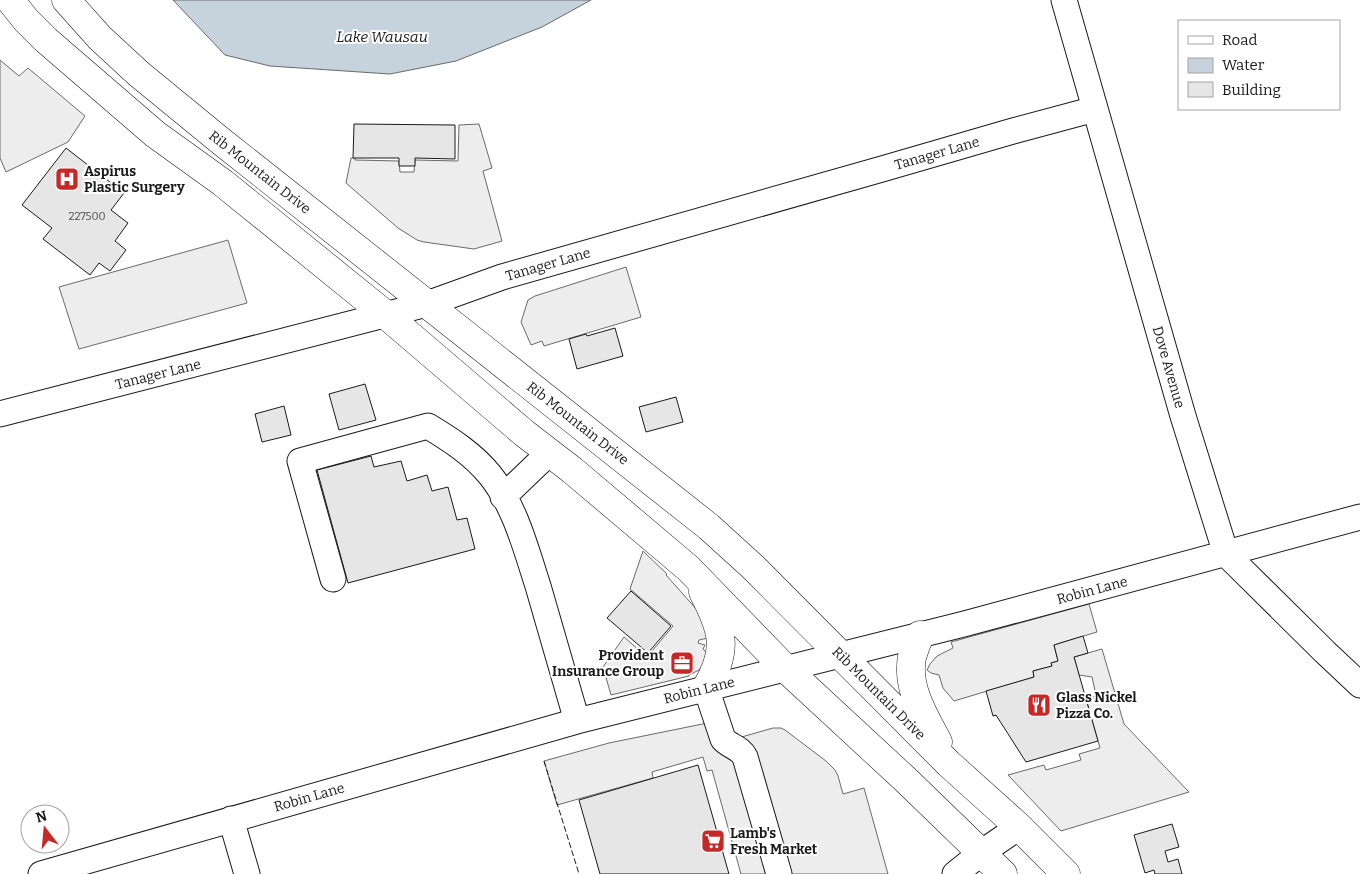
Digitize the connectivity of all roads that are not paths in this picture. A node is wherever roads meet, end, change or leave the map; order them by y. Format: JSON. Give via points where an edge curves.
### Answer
{"nodes":[{"id":1,"x":10,"y":0,"type":"edge"},
{"id":2,"x":66,"y":0,"type":"edge"},
{"id":3,"x":1064,"y":0,"type":"edge"},
{"id":4,"x":1095,"y":109,"type":"junction"},
{"id":5,"x":427,"y":304,"type":"junction"},
{"id":6,"x":386,"y":315,"type":"junction"},
{"id":7,"x":0,"y":414,"type":"edge"},
{"id":8,"x":549,"y":453,"type":"junction"},
{"id":9,"x":504,"y":497,"type":"junction"},
{"id":10,"x":1360,"y":517,"type":"edge"},
{"id":11,"x":1226,"y":554,"type":"junction"},
{"id":12,"x":688,"y":568,"type":"junction"},
{"id":13,"x":333,"y":579,"type":"dead end"},
{"id":14,"x":920,"y":635,"type":"junction"},
{"id":15,"x":841,"y":655,"type":"junction"},
{"id":16,"x":786,"y":669,"type":"junction"},
{"id":17,"x":1360,"y":685,"type":"edge"},
{"id":18,"x":706,"y":688,"type":"junction"},
{"id":19,"x":577,"y":721,"type":"junction"},
{"id":20,"x":949,"y":764,"type":"junction"},
{"id":21,"x":231,"y":819,"type":"junction"},
{"id":22,"x":1019,"y":827,"type":"junction"},
{"id":23,"x":981,"y":853,"type":"junction"},
{"id":24,"x":41,"y":874,"type":"edge"},
{"id":25,"x":247,"y":874,"type":"edge"},
{"id":26,"x":779,"y":874,"type":"edge"},
{"id":27,"x":955,"y":874,"type":"edge"},
{"id":28,"x":1003,"y":874,"type":"edge"},
{"id":29,"x":1066,"y":874,"type":"edge"}],
"edges":[{"from":1,"to":6,"type":"main road","via":[[46,40],[154,134],[223,183]]},
{"from":2,"to":5,"type":"main road","name":"Rib Mountain Drive","via":[[139,74]]},
{"from":3,"to":4,"type":"street","name":"Dove Avenue"},
{"from":4,"to":5,"type":"street","name":"Tanager Lane","via":[[502,277]]},
{"from":4,"to":11,"type":"street","name":"Dove Avenue"},
{"from":5,"to":6,"type":"street","name":"Tanager Lane"},
{"from":5,"to":15,"type":"main road","name":"Rib Mountain Drive","via":[[709,527]]},
{"from":6,"to":7,"type":"street","name":"Tanager Lane"},
{"from":6,"to":8,"type":"main road"},
{"from":8,"to":9,"type":"street"},
{"from":8,"to":12,"type":"main road"},
{"from":9,"to":13,"type":"street","via":[[491,477],[468,453],[428,426],[300,460]]},
{"from":9,"to":19,"type":"street","via":[[531,566]]},
{"from":10,"to":11,"type":"street","name":"Robin Lane"},
{"from":11,"to":14,"type":"street","name":"Robin Lane"},
{"from":11,"to":17,"type":"street","name":"Dove Avenue"},
{"from":12,"to":16,"type":"main road"},
{"from":12,"to":18,"type":"main road","via":[[714,612],[720,634],[720,660]]},
{"from":14,"to":15,"type":"street","name":"Robin Lane"},
{"from":14,"to":20,"type":"main road","via":[[911,661],[914,690]]},
{"from":15,"to":16,"type":"street","name":"Robin Lane"},
{"from":15,"to":20,"type":"main road","name":"Rib Mountain Drive"},
{"from":16,"to":18,"type":"street","name":"Robin Lane"},
{"from":16,"to":23,"type":"main road"},
{"from":18,"to":19,"type":"street","name":"Robin Lane"},
{"from":18,"to":26,"type":"street","via":[[723,740],[740,750],[744,757]]},
{"from":19,"to":21,"type":"street","name":"Robin Lane"},
{"from":20,"to":22,"type":"main road","name":"Rib Mountain Drive"},
{"from":21,"to":24,"type":"street","name":"Robin Lane"},
{"from":21,"to":25,"type":"street"},
{"from":22,"to":23,"type":"street"},
{"from":22,"to":29,"type":"main road","name":"Rib Mountain Drive"},
{"from":23,"to":27,"type":"street"},
{"from":23,"to":28,"type":"main road"}]}
